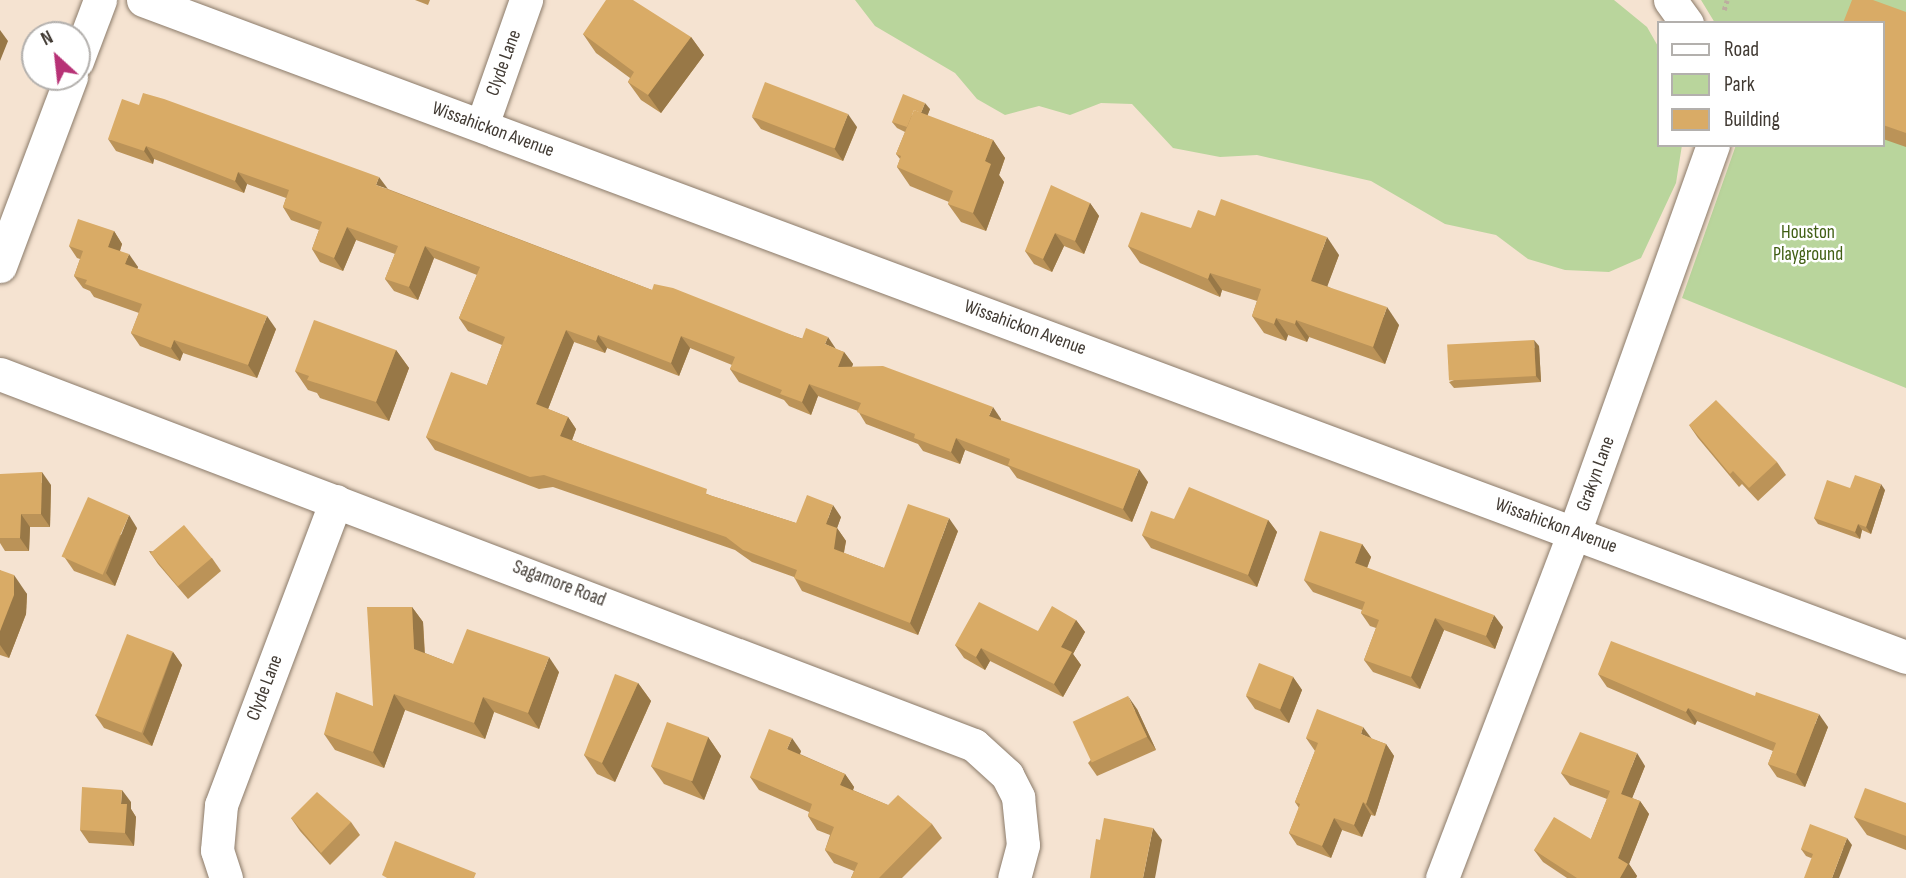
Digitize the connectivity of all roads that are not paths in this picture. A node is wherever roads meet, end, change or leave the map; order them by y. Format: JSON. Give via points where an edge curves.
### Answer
{"nodes":[{"id":1,"x":100,"y":0,"type":"edge"},
{"id":2,"x":143,"y":0,"type":"edge"},
{"id":3,"x":526,"y":0,"type":"edge"},
{"id":4,"x":1670,"y":0,"type":"edge"},
{"id":5,"x":1686,"y":21,"type":"edge"},
{"id":6,"x":91,"y":24,"type":"edge"},
{"id":7,"x":66,"y":91,"type":"edge"},
{"id":8,"x":482,"y":125,"type":"junction"},
{"id":9,"x":1712,"y":147,"type":"edge"},
{"id":10,"x":0,"y":266,"type":"edge"},
{"id":11,"x":0,"y":374,"type":"edge"},
{"id":12,"x":336,"y":501,"type":"junction"},
{"id":13,"x":1574,"y":533,"type":"junction"},
{"id":14,"x":1906,"y":657,"type":"edge"},
{"id":15,"x":226,"y":878,"type":"edge"},
{"id":16,"x":1014,"y":878,"type":"edge"},
{"id":17,"x":1442,"y":878,"type":"edge"}],
"edges":[{"from":1,"to":6,"type":"street"},
{"from":2,"to":8,"type":"street","name":"Wissahickon Avenue"},
{"from":3,"to":8,"type":"street","name":"Clyde Lane"},
{"from":4,"to":5,"type":"street"},
{"from":7,"to":10,"type":"street"},
{"from":8,"to":13,"type":"street","name":"Wissahickon Avenue"},
{"from":9,"to":13,"type":"street","name":"Grakyn Lane"},
{"from":11,"to":12,"type":"street","name":"Sagamore Road"},
{"from":12,"to":15,"type":"street","name":"Clyde Lane","via":[[221,805],[217,850]]},
{"from":12,"to":16,"type":"street","name":"Sagamore Road","via":[[974,745],[1007,775],[1017,797],[1023,845]]},
{"from":13,"to":14,"type":"street","name":"Wissahickon Avenue"},
{"from":13,"to":17,"type":"street","name":"Grakyn Lane"}]}
